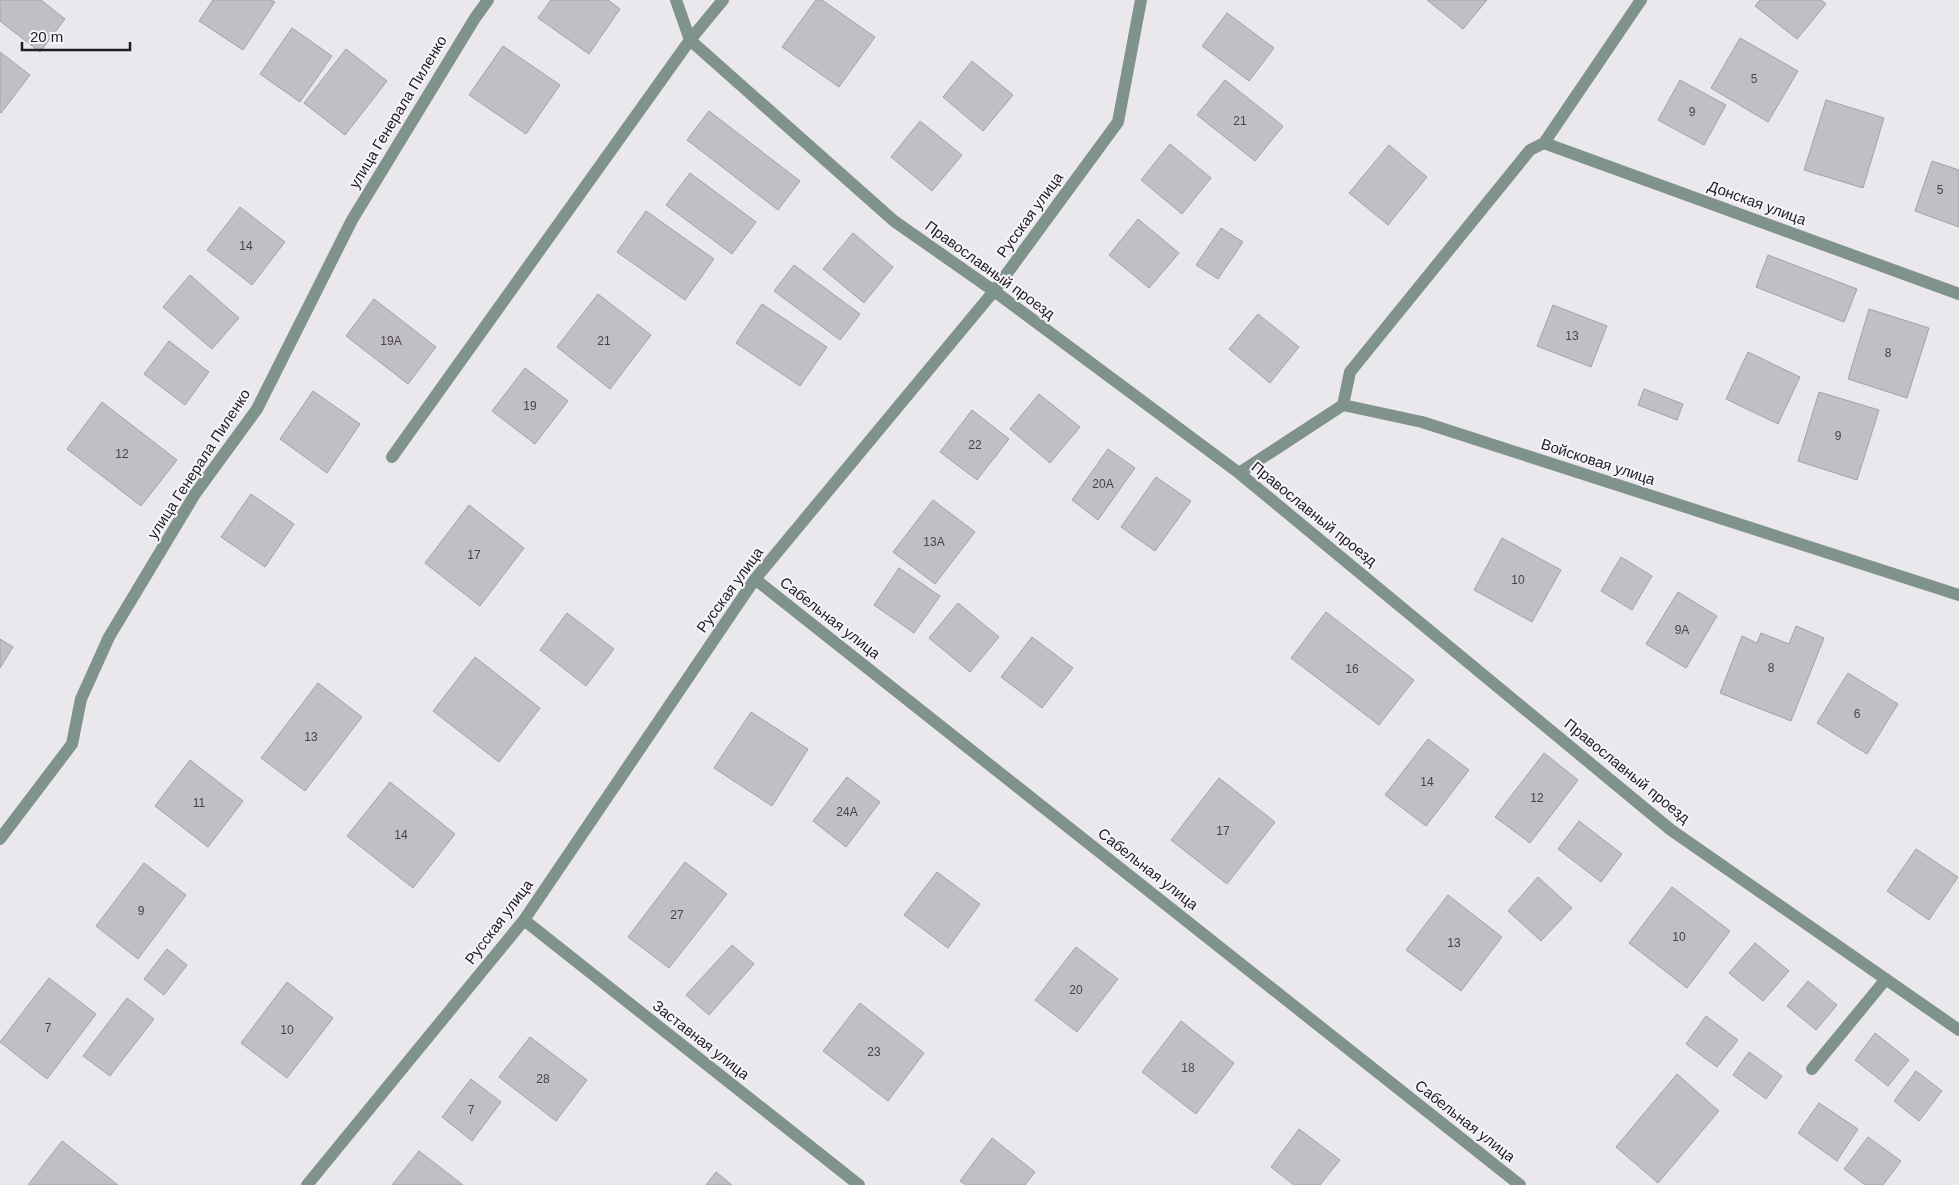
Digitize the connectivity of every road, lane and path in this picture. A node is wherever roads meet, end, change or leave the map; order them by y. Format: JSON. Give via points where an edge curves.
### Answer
{"nodes":[{"id":1,"x":488,"y":0,"type":"edge"},
{"id":2,"x":676,"y":0,"type":"edge"},
{"id":3,"x":723,"y":0,"type":"edge"},
{"id":4,"x":1141,"y":0,"type":"edge"},
{"id":5,"x":1641,"y":0,"type":"edge"},
{"id":6,"x":690,"y":40,"type":"junction"},
{"id":7,"x":1544,"y":143,"type":"junction"},
{"id":8,"x":994,"y":291,"type":"junction"},
{"id":9,"x":1959,"y":294,"type":"edge"},
{"id":10,"x":1343,"y":405,"type":"junction"},
{"id":11,"x":392,"y":457,"type":"dead end"},
{"id":12,"x":1239,"y":473,"type":"junction"},
{"id":13,"x":755,"y":580,"type":"junction"},
{"id":14,"x":1959,"y":596,"type":"edge"},
{"id":15,"x":0,"y":839,"type":"edge"},
{"id":16,"x":524,"y":920,"type":"junction"},
{"id":17,"x":1886,"y":979,"type":"junction"},
{"id":18,"x":1959,"y":1030,"type":"edge"},
{"id":19,"x":1812,"y":1069,"type":"dead end"},
{"id":20,"x":307,"y":1185,"type":"edge"},
{"id":21,"x":859,"y":1185,"type":"edge"},
{"id":22,"x":1520,"y":1185,"type":"edge"}],
"edges":[{"from":1,"to":15,"type":"street","name":"улица Генерала Пиленко","via":[[352,220],[257,409],[195,494],[109,637],[81,699],[72,744]]},
{"from":2,"to":6,"type":"street","name":"Православный проезд"},
{"from":3,"to":6,"type":"street"},
{"from":4,"to":8,"type":"street","name":"Русская улица","via":[[1118,122]]},
{"from":5,"to":7,"type":"street"},
{"from":6,"to":8,"type":"street","name":"Православный проезд","via":[[894,221]]},
{"from":6,"to":11,"type":"street"},
{"from":7,"to":9,"type":"street","name":"Донская улица"},
{"from":7,"to":10,"type":"street","via":[[1530,150],[1350,372]]},
{"from":8,"to":12,"type":"street","name":"Православный проезд"},
{"from":8,"to":13,"type":"street","name":"Русская улица"},
{"from":10,"to":12,"type":"street"},
{"from":10,"to":14,"type":"street","name":"Войсковая улица","via":[[1422,422]]},
{"from":12,"to":17,"type":"street","name":"Православный проезд","via":[[1672,830]]},
{"from":13,"to":16,"type":"street","name":"Русская улица"},
{"from":13,"to":22,"type":"street","name":"Сабельная улица"},
{"from":16,"to":20,"type":"street","name":"Русская улица"},
{"from":16,"to":21,"type":"street","name":"Заставная улица"},
{"from":17,"to":18,"type":"street","name":"Православный проезд"},
{"from":17,"to":19,"type":"street"}]}
